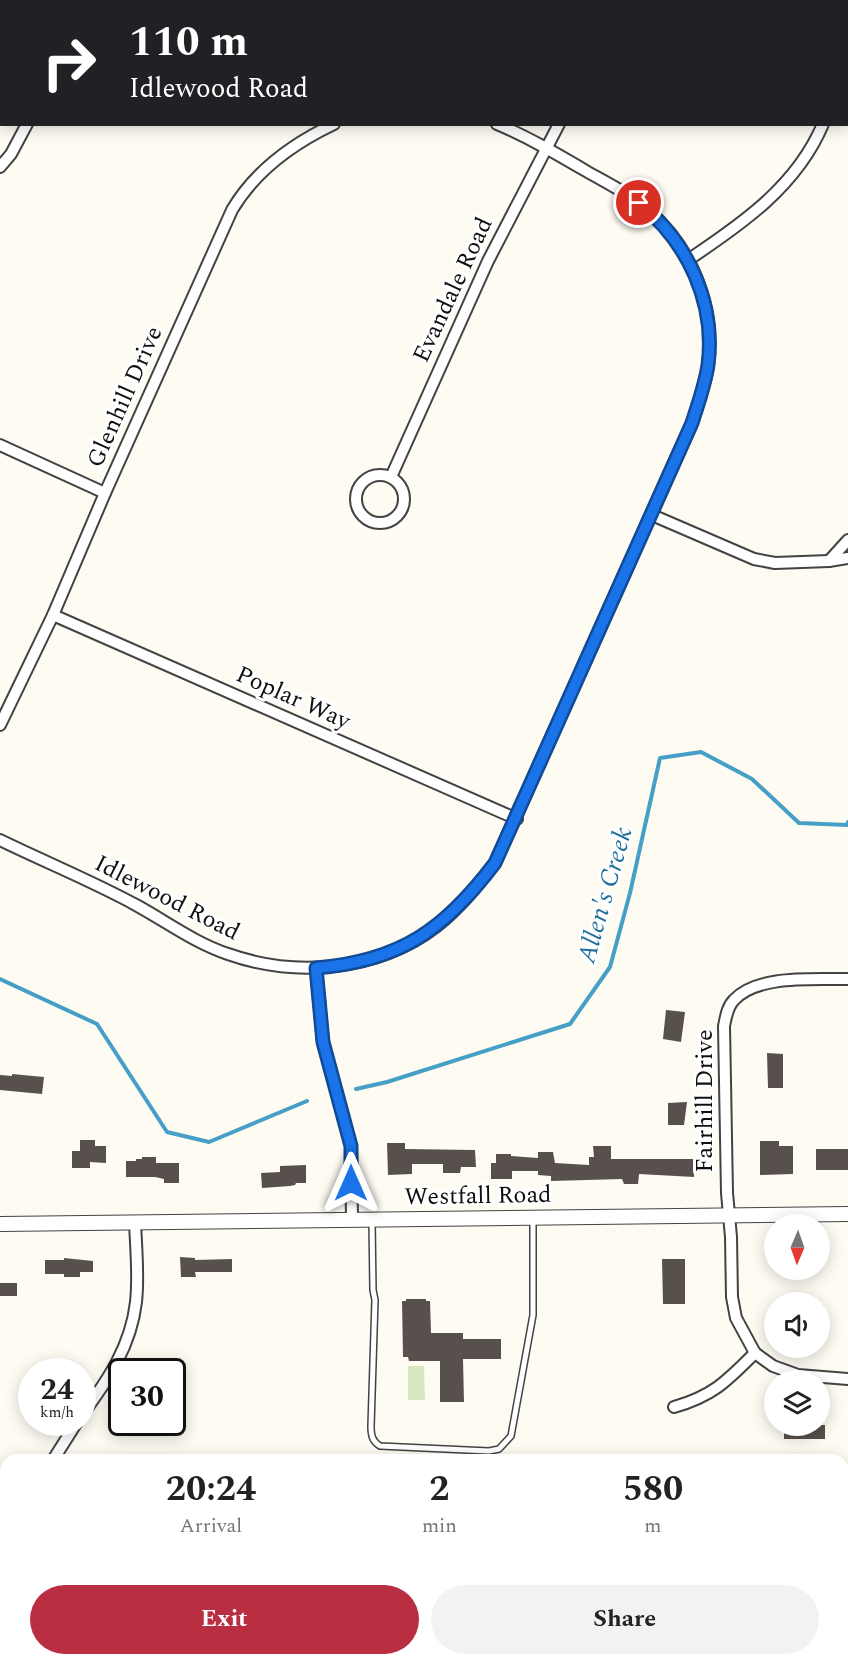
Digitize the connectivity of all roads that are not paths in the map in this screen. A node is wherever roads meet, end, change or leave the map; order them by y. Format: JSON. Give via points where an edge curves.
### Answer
{"nodes":[{"id":1,"x":26,"y":126,"type":"edge"},
{"id":2,"x":331,"y":126,"type":"edge"},
{"id":3,"x":501,"y":126,"type":"edge"},
{"id":4,"x":558,"y":126,"type":"edge"},
{"id":5,"x":822,"y":126,"type":"edge"},
{"id":6,"x":546,"y":148,"type":"junction"},
{"id":7,"x":0,"y":167,"type":"edge"},
{"id":8,"x":688,"y":260,"type":"junction"},
{"id":9,"x":0,"y":444,"type":"edge"},
{"id":10,"x":391,"y":477,"type":"junction"},
{"id":11,"x":105,"y":493,"type":"junction"},
{"id":12,"x":652,"y":515,"type":"junction"},
{"id":13,"x":848,"y":540,"type":"edge"},
{"id":14,"x":848,"y":558,"type":"edge"},
{"id":15,"x":829,"y":561,"type":"junction"},
{"id":16,"x":53,"y":615,"type":"junction"},
{"id":17,"x":0,"y":725,"type":"edge"},
{"id":18,"x":517,"y":819,"type":"junction"},
{"id":19,"x":0,"y":840,"type":"edge"},
{"id":20,"x":316,"y":968,"type":"junction"},
{"id":21,"x":848,"y":979,"type":"edge"},
{"id":22,"x":848,"y":1214,"type":"edge"},
{"id":23,"x":729,"y":1216,"type":"junction"},
{"id":24,"x":533,"y":1217,"type":"junction"},
{"id":25,"x":352,"y":1220,"type":"junction"},
{"id":26,"x":372,"y":1220,"type":"junction"},
{"id":27,"x":135,"y":1222,"type":"junction"},
{"id":28,"x":0,"y":1224,"type":"edge"},
{"id":29,"x":755,"y":1353,"type":"junction"},
{"id":30,"x":848,"y":1379,"type":"edge"},
{"id":31,"x":96,"y":1396,"type":"edge"},
{"id":32,"x":674,"y":1407,"type":"dead end"},
{"id":33,"x":68,"y":1436,"type":"edge"},
{"id":34,"x":57,"y":1454,"type":"edge"}],
"edges":[{"from":1,"to":7,"type":"street"},
{"from":2,"to":11,"type":"street","name":"Glenhill Drive","via":[[282,155],[238,200]]},
{"from":3,"to":6,"type":"street"},
{"from":4,"to":6,"type":"street","name":"Evandale Road"},
{"from":5,"to":8,"type":"street","via":[[794,173],[758,210]]},
{"from":6,"to":8,"type":"street","name":"Idlewood Road","via":[[644,207],[664,226]]},
{"from":6,"to":10,"type":"street","name":"Evandale Road","via":[[488,261]]},
{"from":8,"to":12,"type":"street","name":"Idlewood Road","via":[[707,312],[708,365],[692,423]]},
{"from":9,"to":11,"type":"street"},
{"from":10,"to":10,"type":"street","via":[[375,475],[361,483],[356,507],[367,520],[382,523],[401,511],[402,488]]},
{"from":11,"to":16,"type":"street","name":"Glenhill Drive"},
{"from":12,"to":15,"type":"street","via":[[754,559],[775,563]]},
{"from":12,"to":18,"type":"street","name":"Idlewood Road"},
{"from":13,"to":15,"type":"street"},
{"from":14,"to":15,"type":"street"},
{"from":16,"to":17,"type":"street","name":"Glenhill Drive"},
{"from":16,"to":18,"type":"street","name":"Poplar Way"},
{"from":18,"to":20,"type":"street","name":"Idlewood Road","via":[[495,863],[470,895],[435,927],[397,949],[365,961]]},
{"from":19,"to":20,"type":"street","name":"Idlewood Road","via":[[126,899],[184,934],[228,954],[272,965]]},
{"from":20,"to":25,"type":"street","via":[[323,1042],[351,1146]]},
{"from":21,"to":23,"type":"street","name":"Fairhill Drive","via":[[760,984],[746,990],[731,1004],[724,1026]]},
{"from":22,"to":23,"type":"street","name":"Westfall Road"},
{"from":23,"to":24,"type":"street","name":"Westfall Road"},
{"from":23,"to":29,"type":"street","name":"Fairhill Drive","via":[[733,1308]]},
{"from":24,"to":26,"type":"street","name":"Westfall Road"},
{"from":24,"to":26,"type":"lane","via":[[533,1315],[511,1436],[499,1449],[489,1450],[380,1446],[371,1436],[375,1300]]},
{"from":25,"to":26,"type":"street","name":"Westfall Road"},
{"from":25,"to":27,"type":"street","name":"Westfall Road"},
{"from":27,"to":28,"type":"street","name":"Westfall Road"},
{"from":27,"to":31,"type":"street","via":[[133,1323],[118,1362]]},
{"from":29,"to":30,"type":"street","via":[[786,1372]]},
{"from":29,"to":32,"type":"street","via":[[721,1386]]},
{"from":33,"to":34,"type":"street"}]}
